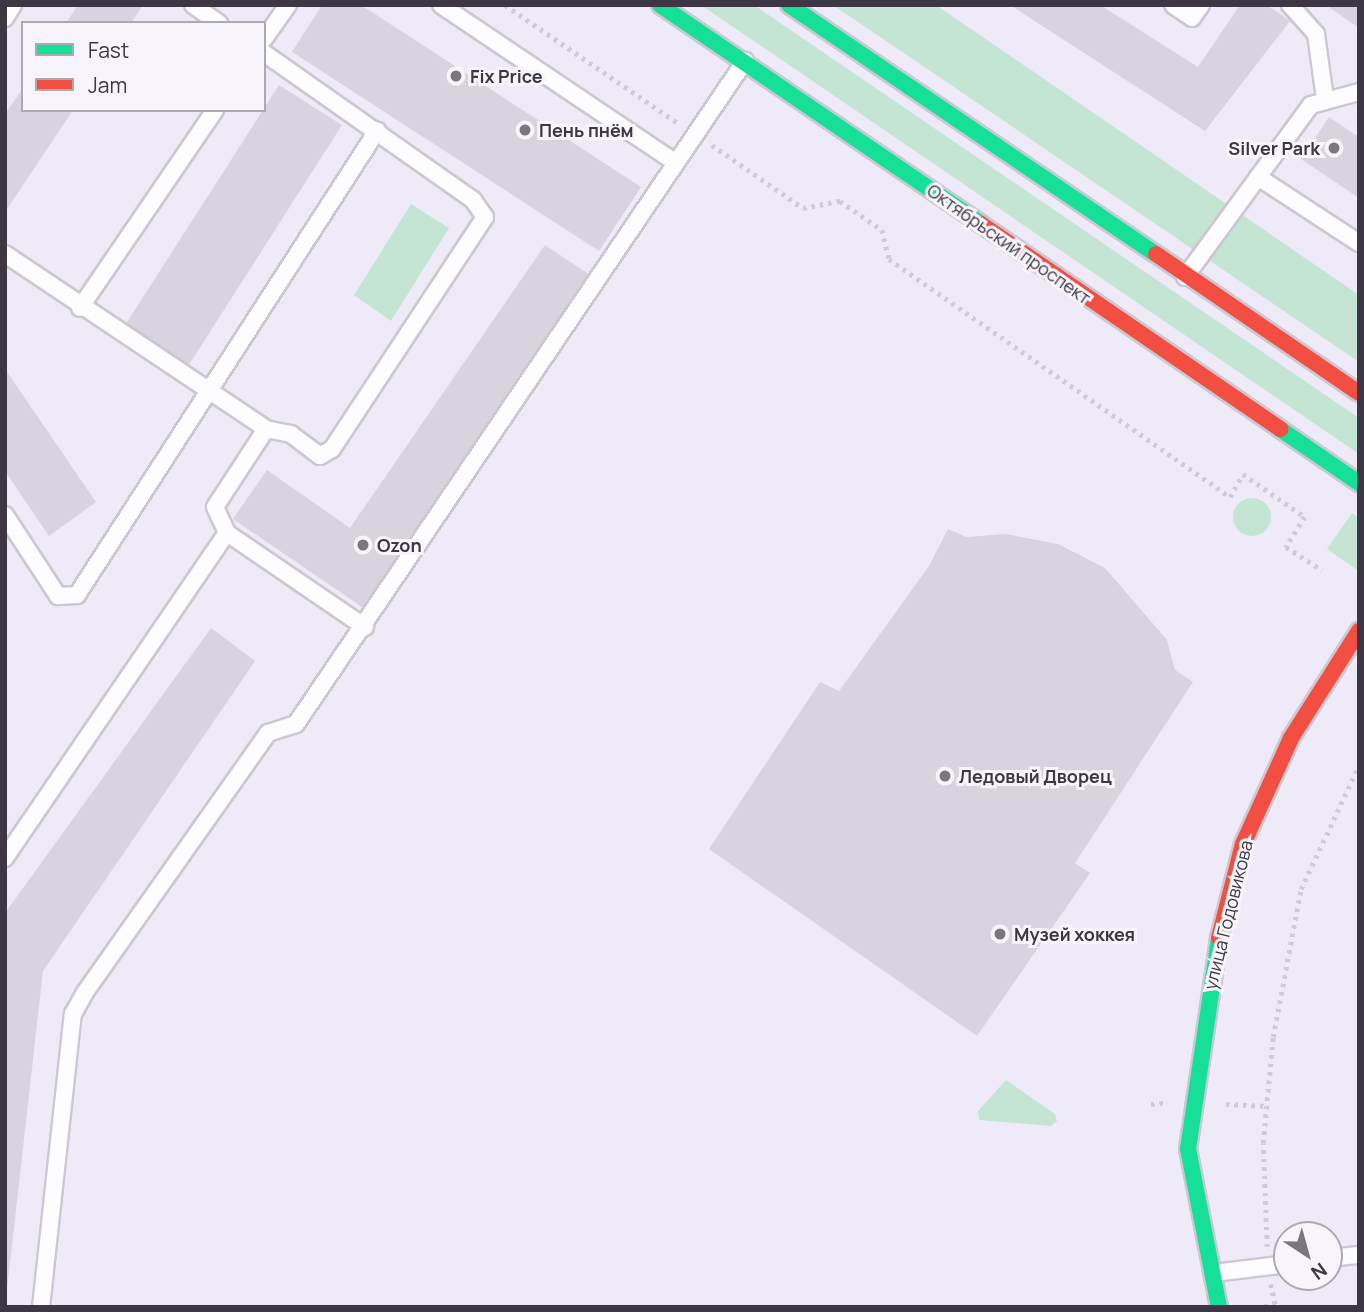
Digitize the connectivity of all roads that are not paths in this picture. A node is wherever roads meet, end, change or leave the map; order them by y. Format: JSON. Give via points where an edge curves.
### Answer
{"nodes":[{"id":1,"x":13,"y":5,"type":"edge"},
{"id":2,"x":193,"y":5,"type":"edge"},
{"id":3,"x":288,"y":5,"type":"edge"},
{"id":4,"x":441,"y":5,"type":"edge"},
{"id":5,"x":660,"y":5,"type":"edge"},
{"id":6,"x":789,"y":5,"type":"edge"},
{"id":7,"x":1173,"y":5,"type":"edge"},
{"id":8,"x":1200,"y":5,"type":"edge"},
{"id":9,"x":1290,"y":5,"type":"edge"},
{"id":10,"x":5,"y":18,"type":"edge"},
{"id":11,"x":216,"y":21,"type":"edge"},
{"id":12,"x":266,"y":36,"type":"edge"},
{"id":13,"x":266,"y":54,"type":"edge"},
{"id":14,"x":745,"y":61,"type":"junction"},
{"id":15,"x":1359,"y":92,"type":"edge"},
{"id":16,"x":1325,"y":99,"type":"junction"},
{"id":17,"x":214,"y":112,"type":"edge"},
{"id":18,"x":377,"y":131,"type":"junction"},
{"id":19,"x":676,"y":163,"type":"junction"},
{"id":20,"x":1258,"y":177,"type":"junction"},
{"id":21,"x":1359,"y":243,"type":"edge"},
{"id":22,"x":5,"y":254,"type":"edge"},
{"id":23,"x":1185,"y":277,"type":"junction"},
{"id":24,"x":80,"y":308,"type":"junction"},
{"id":25,"x":1359,"y":393,"type":"edge"},
{"id":26,"x":210,"y":394,"type":"junction"},
{"id":27,"x":266,"y":429,"type":"junction"},
{"id":28,"x":1359,"y":483,"type":"edge"},
{"id":29,"x":5,"y":515,"type":"edge"},
{"id":30,"x":227,"y":533,"type":"junction"},
{"id":31,"x":365,"y":627,"type":"junction"},
{"id":32,"x":1359,"y":631,"type":"edge"},
{"id":33,"x":5,"y":858,"type":"edge"},
{"id":34,"x":1273,"y":1265,"type":"edge"},
{"id":35,"x":1214,"y":1273,"type":"junction"},
{"id":36,"x":41,"y":1307,"type":"edge"},
{"id":37,"x":1219,"y":1307,"type":"edge"}],
"edges":[{"from":1,"to":10,"type":"lane"},
{"from":2,"to":11,"type":"lane"},
{"from":3,"to":12,"type":"lane"},
{"from":4,"to":19,"type":"lane"},
{"from":5,"to":14,"type":"main road","name":"Октябрьский проспект"},
{"from":6,"to":23,"type":"main road"},
{"from":7,"to":8,"type":"lane","via":[[1192,18]]},
{"from":9,"to":16,"type":"lane","via":[[1317,34]]},
{"from":13,"to":18,"type":"lane"},
{"from":14,"to":19,"type":"lane"},
{"from":14,"to":28,"type":"main road","name":"Октябрьский проспект"},
{"from":15,"to":16,"type":"lane"},
{"from":16,"to":20,"type":"lane","via":[[1311,105]]},
{"from":17,"to":24,"type":"lane"},
{"from":18,"to":26,"type":"lane"},
{"from":18,"to":27,"type":"lane","via":[[473,200],[485,217],[332,449],[320,456],[291,434]]},
{"from":19,"to":31,"type":"lane"},
{"from":20,"to":21,"type":"lane"},
{"from":20,"to":23,"type":"lane"},
{"from":22,"to":24,"type":"lane"},
{"from":23,"to":25,"type":"main road"},
{"from":24,"to":26,"type":"lane"},
{"from":26,"to":27,"type":"lane"},
{"from":26,"to":29,"type":"lane","via":[[77,595],[58,596]]},
{"from":27,"to":30,"type":"lane","via":[[215,507]]},
{"from":30,"to":31,"type":"lane"},
{"from":30,"to":33,"type":"lane"},
{"from":31,"to":36,"type":"lane","via":[[296,724],[268,733],[73,1014]]},
{"from":32,"to":35,"type":"main road","name":"улица Годовикова","via":[[1291,738],[1254,821],[1213,962],[1188,1149]]},
{"from":34,"to":35,"type":"lane"},
{"from":35,"to":37,"type":"main road","name":"улица Годовикова"}]}
